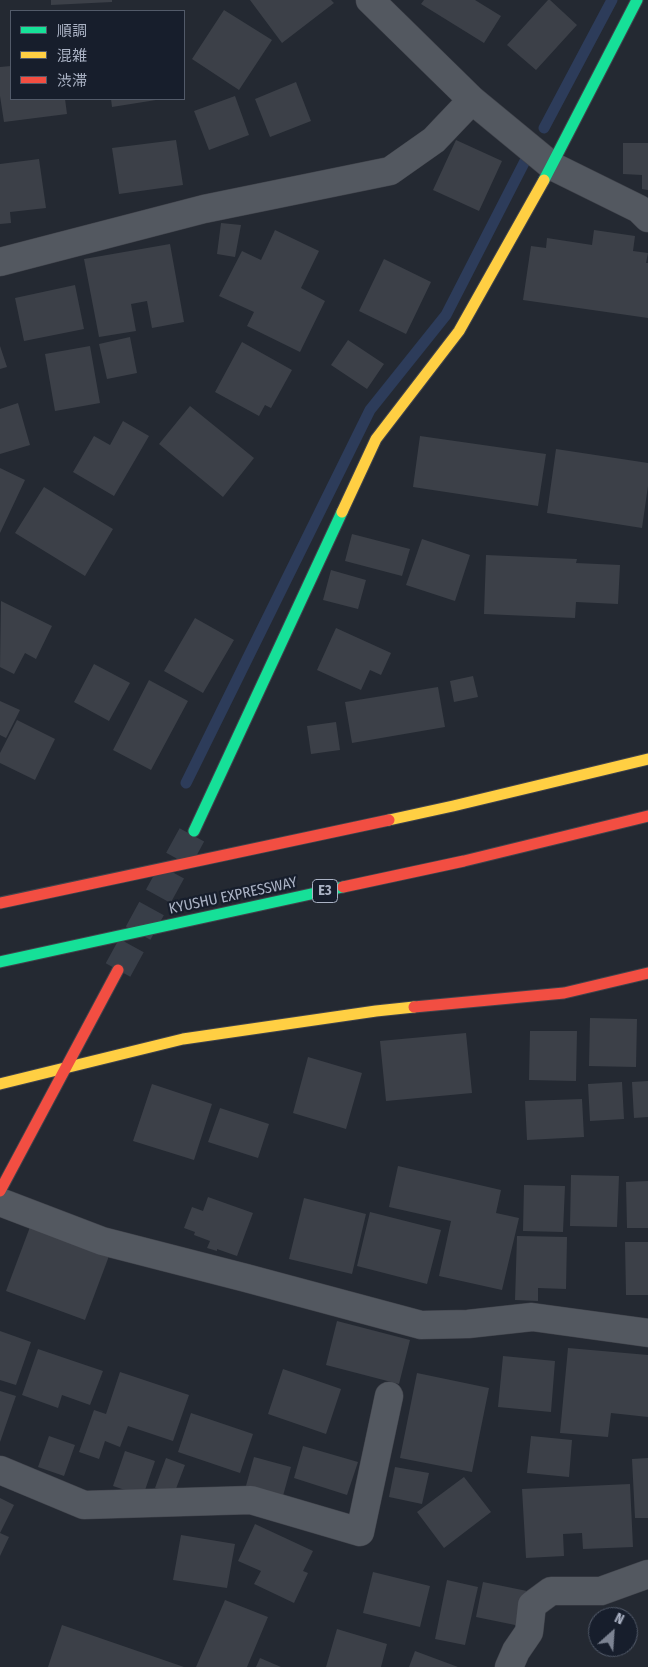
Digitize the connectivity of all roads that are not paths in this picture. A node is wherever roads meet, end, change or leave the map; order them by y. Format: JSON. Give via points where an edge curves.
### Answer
{"nodes":[{"id":1,"x":370,"y":0,"type":"edge"},
{"id":2,"x":638,"y":0,"type":"edge"},
{"id":3,"x":472,"y":100,"type":"junction"},
{"id":4,"x":552,"y":166,"type":"junction"},
{"id":5,"x":648,"y":218,"type":"edge"},
{"id":6,"x":0,"y":262,"type":"edge"},
{"id":7,"x":648,"y":759,"type":"edge"},
{"id":8,"x":648,"y":816,"type":"edge"},
{"id":9,"x":194,"y":831,"type":"tunnel mouth"},
{"id":10,"x":0,"y":903,"type":"edge"},
{"id":11,"x":0,"y":962,"type":"edge"},
{"id":12,"x":118,"y":970,"type":"tunnel mouth"},
{"id":13,"x":648,"y":973,"type":"edge"},
{"id":14,"x":67,"y":1068,"type":"junction"},
{"id":15,"x":0,"y":1084,"type":"edge"},
{"id":16,"x":0,"y":1191,"type":"edge"},
{"id":17,"x":0,"y":1202,"type":"edge"},
{"id":18,"x":648,"y":1333,"type":"edge"},
{"id":19,"x":389,"y":1396,"type":"dead end"},
{"id":20,"x":0,"y":1470,"type":"edge"},
{"id":21,"x":648,"y":1574,"type":"edge"},
{"id":22,"x":509,"y":1667,"type":"edge"}],
"edges":[{"from":1,"to":3,"type":"street"},
{"from":2,"to":4,"type":"main road"},
{"from":3,"to":4,"type":"street"},
{"from":3,"to":6,"type":"street","via":[[434,140],[390,171],[204,209]]},
{"from":4,"to":5,"type":"street","via":[[639,209]]},
{"from":4,"to":9,"type":"main road","via":[[459,331],[376,439]]},
{"from":7,"to":10,"type":"main road","via":[[453,806]]},
{"from":8,"to":11,"type":"main road","name":"KYUSHU EXPRESSWAY","number":"E3","via":[[464,861]]},
{"from":12,"to":14,"type":"main road"},
{"from":13,"to":14,"type":"main road","via":[[564,993],[376,1011],[183,1039]]},
{"from":14,"to":15,"type":"main road"},
{"from":14,"to":16,"type":"main road"},
{"from":17,"to":18,"type":"street","via":[[102,1241],[421,1325],[532,1317]]},
{"from":19,"to":20,"type":"street","via":[[360,1532],[251,1500],[84,1505]]},
{"from":21,"to":22,"type":"street","via":[[601,1591],[550,1591],[532,1604],[529,1632]]}]}
